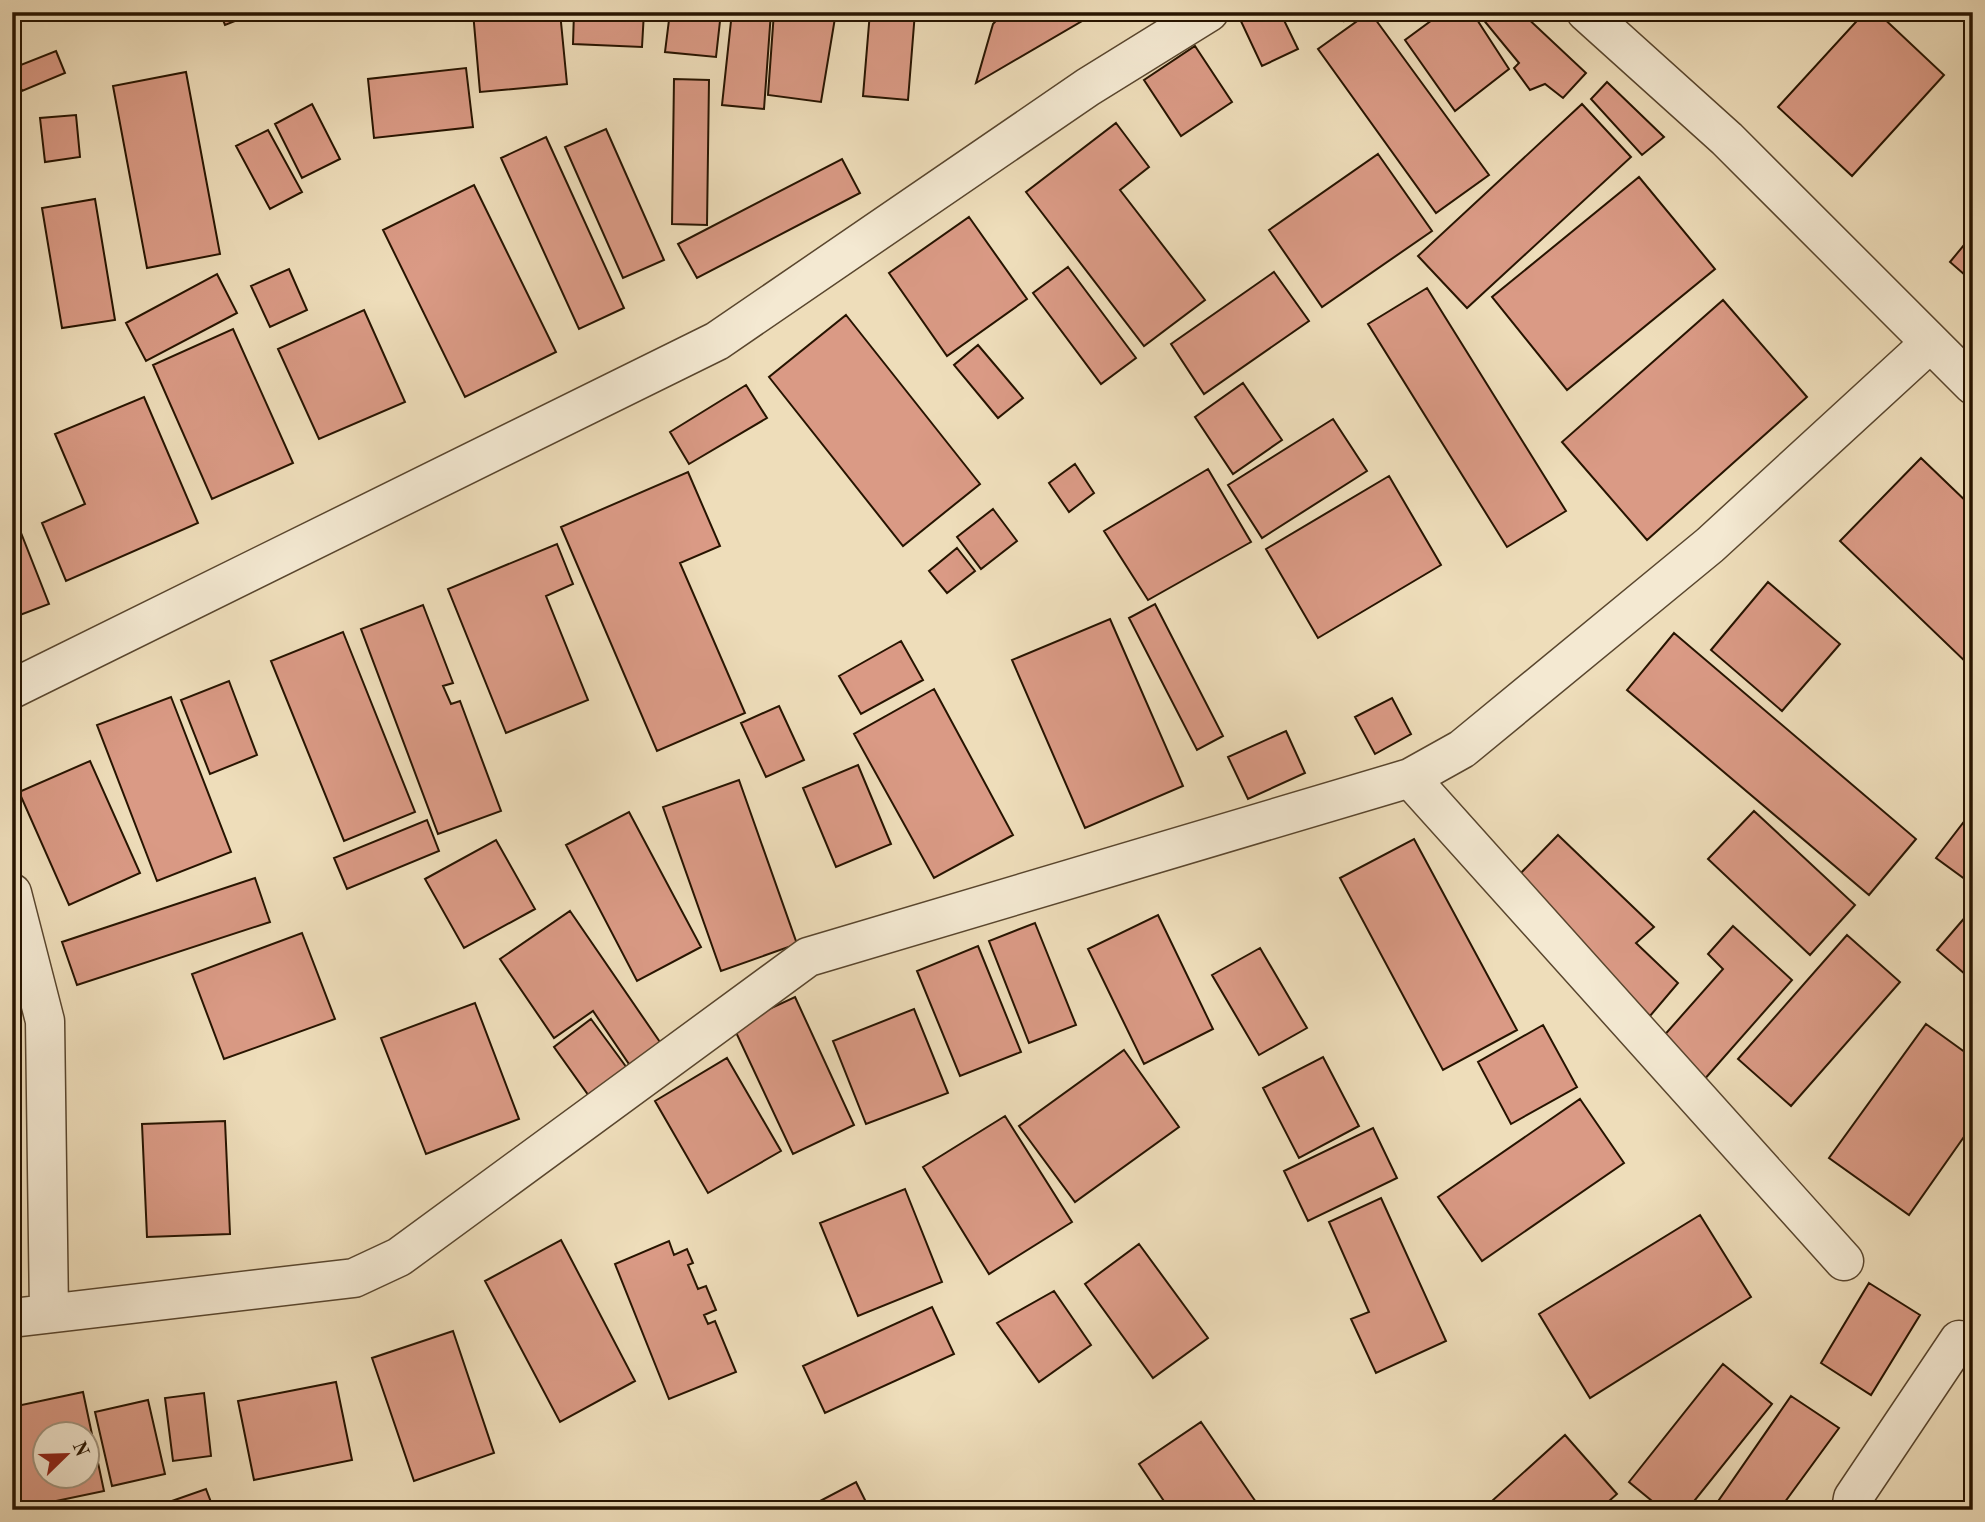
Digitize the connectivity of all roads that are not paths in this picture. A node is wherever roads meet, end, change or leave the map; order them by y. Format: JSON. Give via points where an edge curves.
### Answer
{"nodes":[{"id":1,"x":1209,"y":12,"type":"edge"},
{"id":2,"x":1586,"y":12,"type":"edge"},
{"id":3,"x":1930,"y":343,"type":"junction"},
{"id":4,"x":1973,"y":385,"type":"edge"},
{"id":5,"x":12,"y":689,"type":"edge"},
{"id":6,"x":1410,"y":778,"type":"junction"},
{"id":7,"x":12,"y":893,"type":"edge"},
{"id":8,"x":1844,"y":1261,"type":"dead end"},
{"id":9,"x":49,"y":1313,"type":"junction"},
{"id":10,"x":12,"y":1318,"type":"edge"},
{"id":11,"x":1959,"y":1340,"type":"dead end"},
{"id":12,"x":1851,"y":1510,"type":"edge"}],
"edges":[{"from":1,"to":5,"type":"street","via":[[1088,87],[717,341]]},
{"from":2,"to":3,"type":"street","via":[[1727,139]]},
{"from":3,"to":4,"type":"street"},
{"from":3,"to":6,"type":"street","via":[[1710,545],[1462,749]]},
{"from":6,"to":8,"type":"street"},
{"from":6,"to":9,"type":"street","via":[[808,957],[399,1257],[354,1278]]},
{"from":7,"to":9,"type":"street","via":[[45,1021]]},
{"from":9,"to":10,"type":"street"},
{"from":11,"to":12,"type":"street","via":[[1853,1498]]}]}
